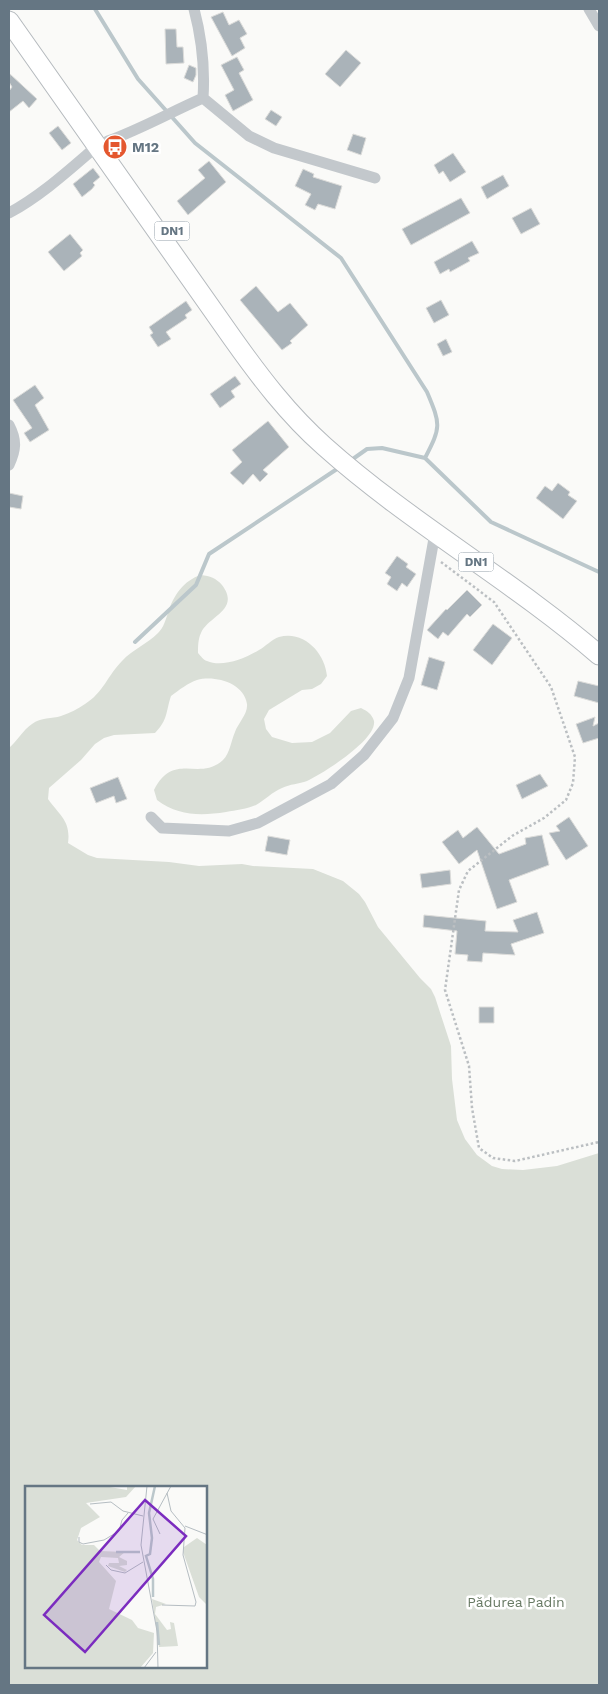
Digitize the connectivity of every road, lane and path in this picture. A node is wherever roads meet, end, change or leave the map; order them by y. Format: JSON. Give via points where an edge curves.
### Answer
{"nodes":[{"id":1,"x":15,"y":9,"type":"edge"},
{"id":2,"x":194,"y":9,"type":"edge"},
{"id":3,"x":589,"y":9,"type":"edge"},
{"id":4,"x":9,"y":20,"type":"edge"},
{"id":5,"x":599,"y":26,"type":"edge"},
{"id":6,"x":203,"y":98,"type":"junction"},
{"id":7,"x":103,"y":143,"type":"junction"},
{"id":8,"x":374,"y":178,"type":"dead end"},
{"id":9,"x":9,"y":213,"type":"edge"},
{"id":10,"x":9,"y":425,"type":"edge"},
{"id":11,"x":9,"y":465,"type":"edge"},
{"id":12,"x":356,"y":465,"type":"junction"},
{"id":13,"x":435,"y":533,"type":"junction"},
{"id":14,"x":430,"y":553,"type":"junction"},
{"id":15,"x":599,"y":640,"type":"edge"},
{"id":16,"x":599,"y":655,"type":"edge"},
{"id":17,"x":151,"y":817,"type":"dead end"},
{"id":18,"x":599,"y":1142,"type":"edge"}],
"edges":[{"from":1,"to":7,"type":"main road","number":"DN1"},
{"from":2,"to":6,"type":"street","via":[[205,73]]},
{"from":3,"to":5,"type":"street"},
{"from":4,"to":7,"type":"main road","number":"DN1"},
{"from":6,"to":7,"type":"street"},
{"from":6,"to":8,"type":"street","via":[[249,136],[274,148]]},
{"from":7,"to":9,"type":"street","via":[[29,202]]},
{"from":7,"to":12,"type":"main road","number":"DN1","via":[[262,380],[291,414]]},
{"from":10,"to":11,"type":"street","via":[[16,448]]},
{"from":12,"to":13,"type":"main road","number":"DN1"},
{"from":12,"to":15,"type":"main road","number":"DN1","via":[[402,494],[567,613]]},
{"from":13,"to":14,"type":"street"},
{"from":13,"to":16,"type":"main road","number":"DN1","via":[[560,622]]},
{"from":14,"to":17,"type":"street","via":[[409,678],[393,718],[364,755],[331,784],[258,823],[229,832],[162,828]]},
{"from":14,"to":18,"type":"path","via":[[494,602],[551,687],[575,757],[573,783],[566,800],[544,818],[512,836],[468,871],[459,890],[445,990],[469,1066],[478,1148],[492,1158],[515,1161]]}]}
